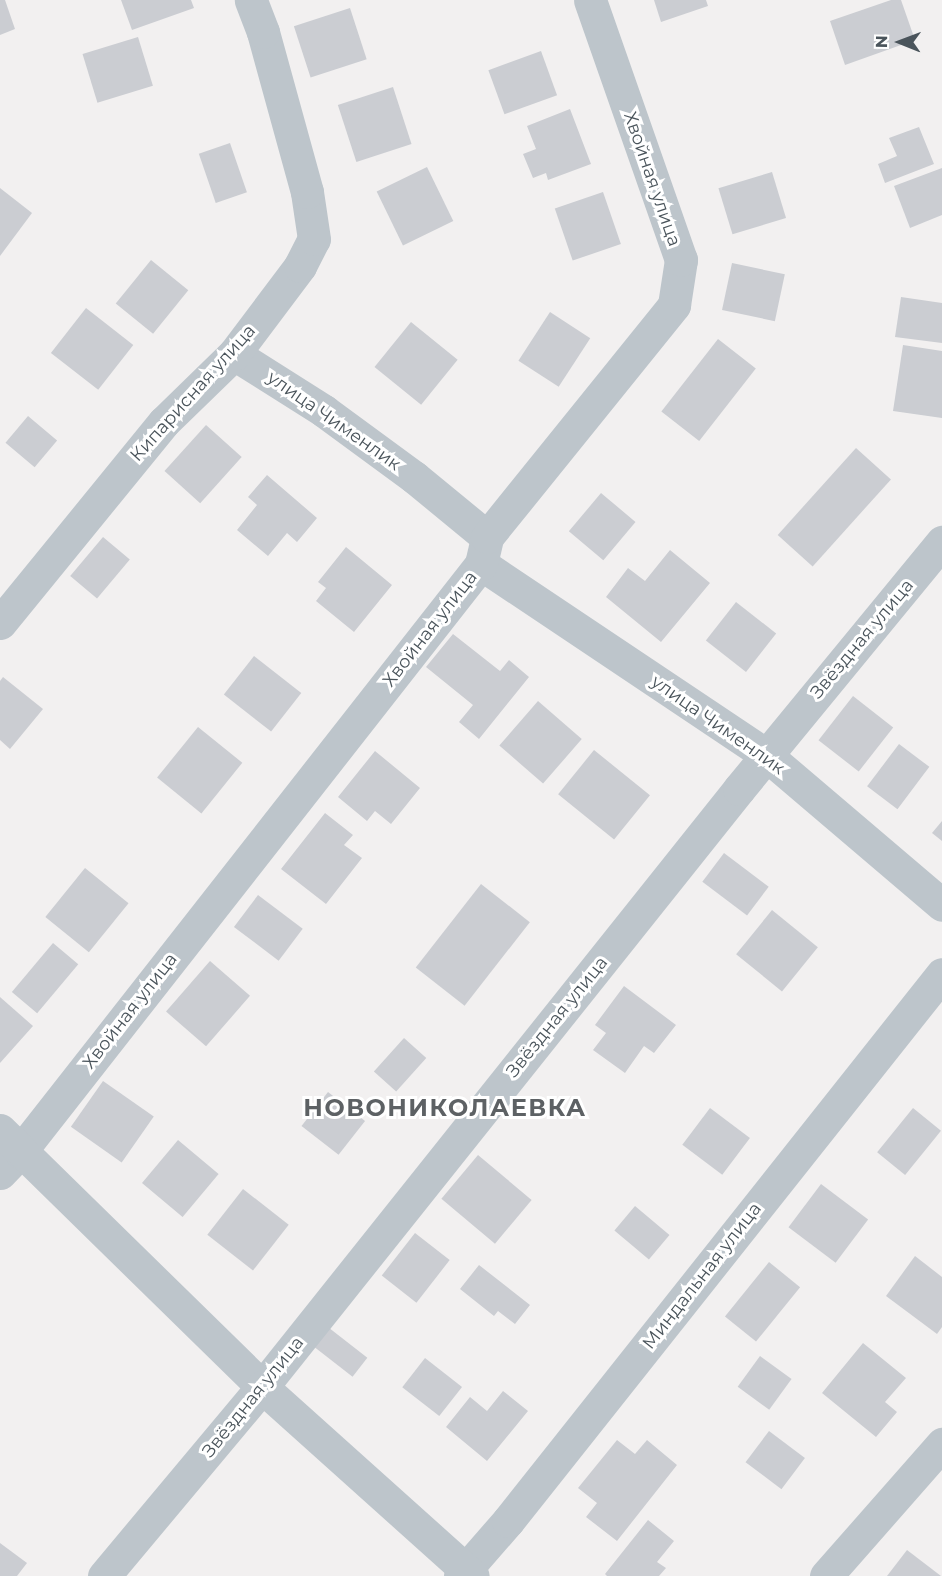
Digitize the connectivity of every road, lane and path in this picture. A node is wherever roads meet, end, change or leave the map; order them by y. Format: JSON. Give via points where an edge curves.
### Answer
{"nodes":[{"id":1,"x":251,"y":0,"type":"edge"},
{"id":2,"x":590,"y":0,"type":"edge"},
{"id":3,"x":234,"y":354,"type":"junction"},
{"id":4,"x":942,"y":543,"type":"edge"},
{"id":5,"x":484,"y":551,"type":"junction"},
{"id":6,"x":0,"y":623,"type":"edge"},
{"id":7,"x":766,"y":755,"type":"junction"},
{"id":8,"x":942,"y":905,"type":"edge"},
{"id":9,"x":942,"y":974,"type":"edge"},
{"id":10,"x":7,"y":1151,"type":"edge"},
{"id":11,"x":262,"y":1387,"type":"junction"},
{"id":12,"x":942,"y":1444,"type":"edge"},
{"id":13,"x":466,"y":1574,"type":"edge"},
{"id":14,"x":104,"y":1576,"type":"edge"},
{"id":15,"x":826,"y":1576,"type":"edge"}],
"edges":[{"from":1,"to":3,"type":"street","name":"Кипарисная улица","via":[[307,192],[314,239],[300,266]]},
{"from":2,"to":5,"type":"street","name":"Хвойная улица","via":[[681,260],[674,305]]},
{"from":3,"to":5,"type":"street","name":"улица Чименлик","via":[[324,411],[414,477]]},
{"from":3,"to":6,"type":"street","name":"Кипарисная улица","via":[[164,422]]},
{"from":4,"to":7,"type":"street","name":"Звёздная улица"},
{"from":5,"to":7,"type":"street","name":"улица Чименлик"},
{"from":5,"to":10,"type":"street","name":"Хвойная улица"},
{"from":7,"to":8,"type":"street","name":"улица Чименлик"},
{"from":7,"to":11,"type":"street","name":"Звёздная улица"},
{"from":9,"to":13,"type":"street","name":"Миндальная улица"},
{"from":10,"to":11,"type":"street"},
{"from":11,"to":13,"type":"street"},
{"from":11,"to":14,"type":"street","name":"Звёздная улица"},
{"from":12,"to":15,"type":"street"}]}
